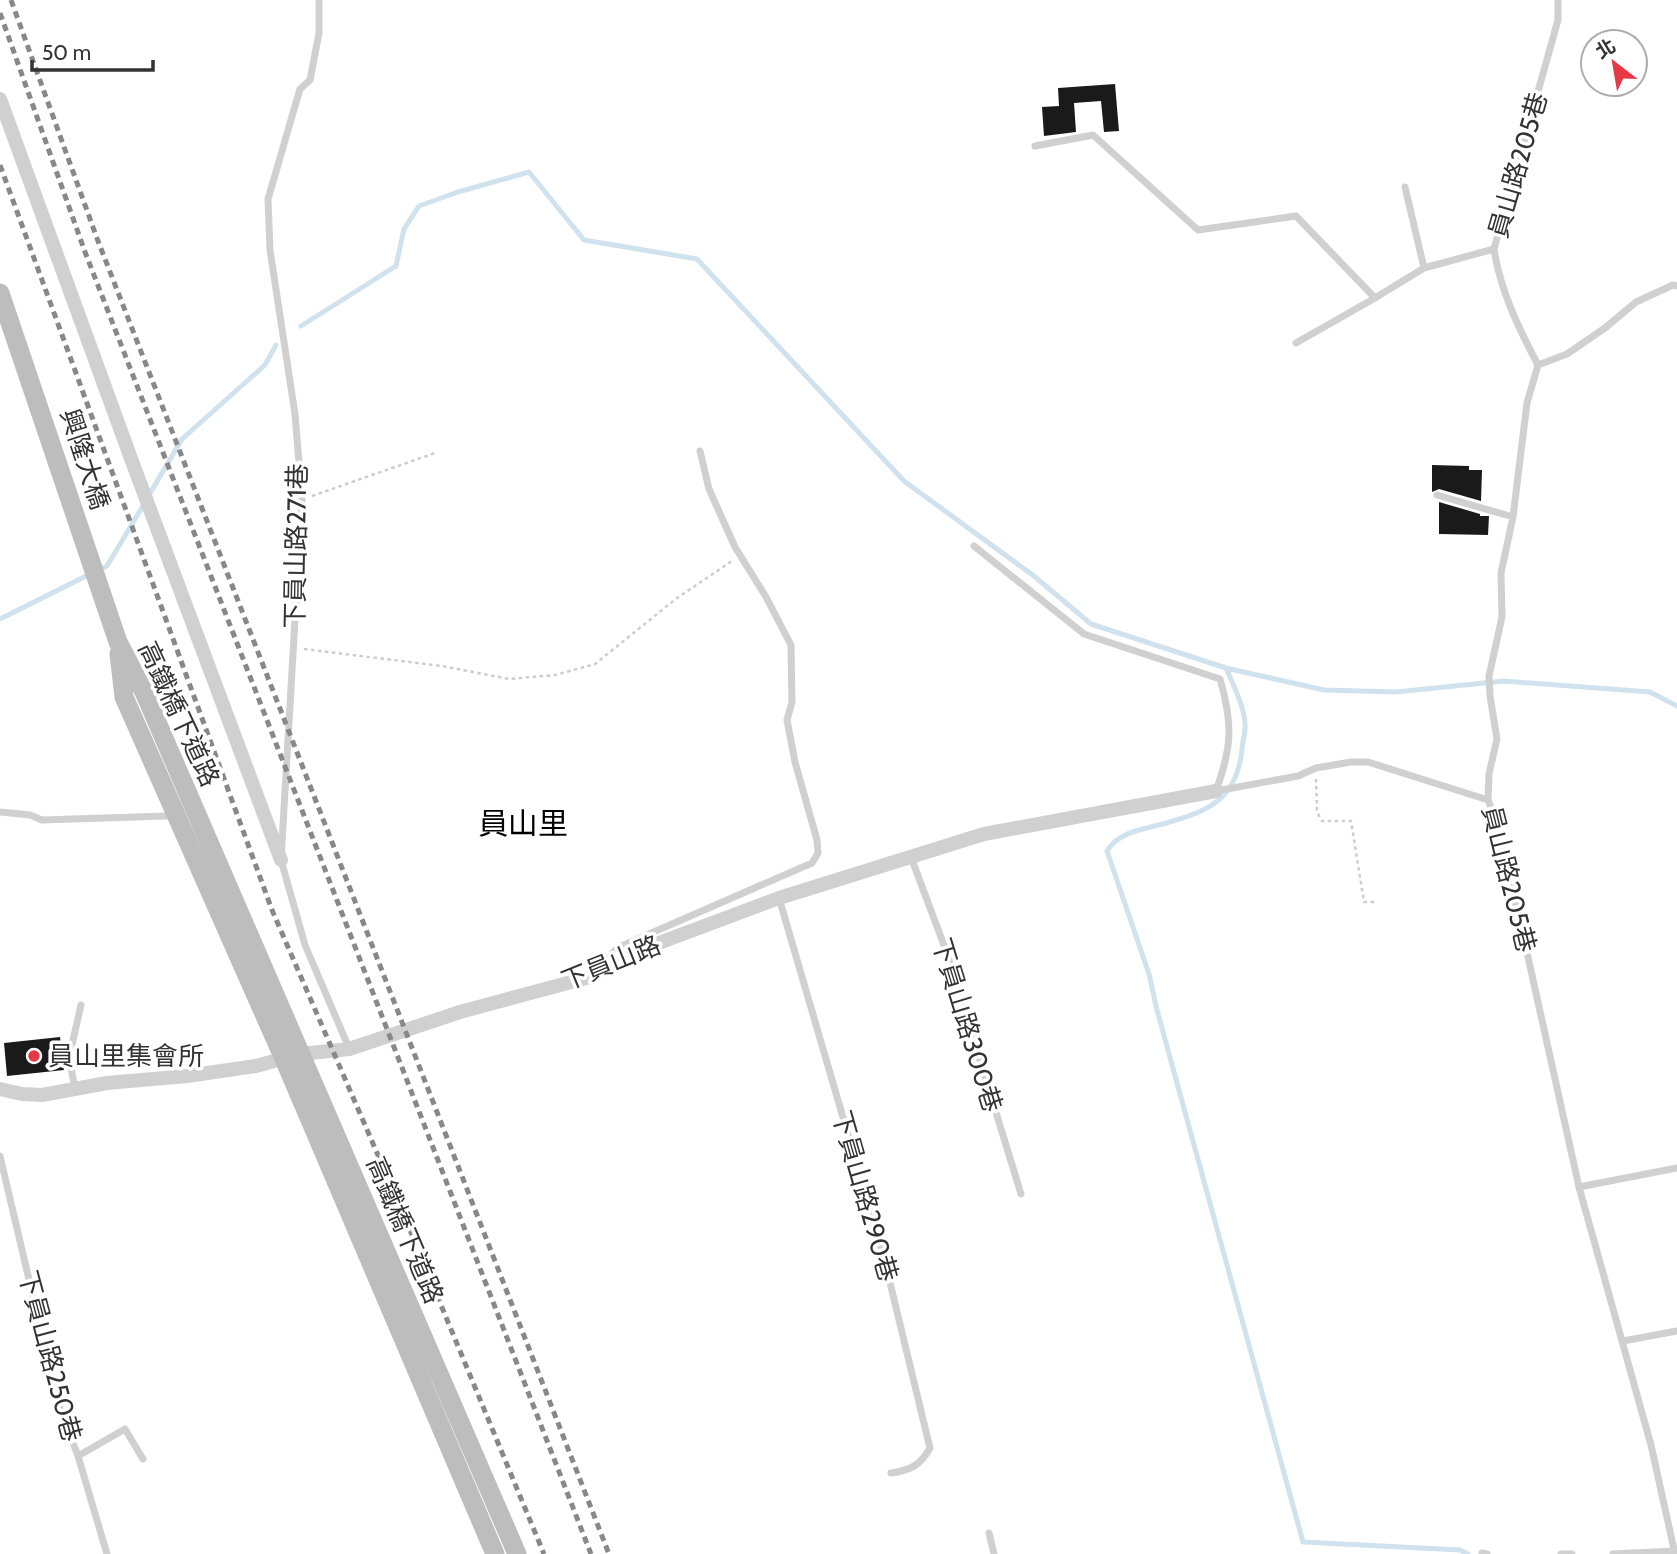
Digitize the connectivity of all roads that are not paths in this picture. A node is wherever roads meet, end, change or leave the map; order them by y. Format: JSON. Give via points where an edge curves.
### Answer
{"nodes":[{"id":1,"x":319,"y":0,"type":"edge"},
{"id":2,"x":1558,"y":0,"type":"edge"},
{"id":3,"x":0,"y":99,"type":"edge"},
{"id":4,"x":1035,"y":146,"type":"dead end"},
{"id":5,"x":1405,"y":187,"type":"dead end"},
{"id":6,"x":1494,"y":249,"type":"junction"},
{"id":7,"x":1424,"y":268,"type":"junction"},
{"id":8,"x":1677,"y":286,"type":"edge"},
{"id":9,"x":0,"y":293,"type":"edge"},
{"id":10,"x":1375,"y":298,"type":"junction"},
{"id":11,"x":1296,"y":343,"type":"dead end"},
{"id":12,"x":1538,"y":365,"type":"junction"},
{"id":13,"x":700,"y":451,"type":"dead end"},
{"id":14,"x":1437,"y":495,"type":"dead end"},
{"id":15,"x":1513,"y":517,"type":"junction"},
{"id":16,"x":974,"y":546,"type":"dead end"},
{"id":17,"x":118,"y":642,"type":"joint"},
{"id":18,"x":1216,"y":791,"type":"junction"},
{"id":19,"x":1488,"y":800,"type":"junction"},
{"id":20,"x":0,"y":812,"type":"edge"},
{"id":21,"x":166,"y":816,"type":"dead end"},
{"id":22,"x":911,"y":856,"type":"junction"},
{"id":23,"x":281,"y":860,"type":"junction"},
{"id":24,"x":779,"y":898,"type":"junction"},
{"id":25,"x":590,"y":977,"type":"junction"},
{"id":26,"x":81,"y":1005,"type":"dead end"},
{"id":27,"x":349,"y":1049,"type":"junction"},
{"id":28,"x":292,"y":1056,"type":"junction"},
{"id":29,"x":75,"y":1088,"type":"junction"},
{"id":30,"x":0,"y":1089,"type":"edge"},
{"id":31,"x":0,"y":1156,"type":"edge"},
{"id":32,"x":1677,"y":1168,"type":"edge"},
{"id":33,"x":1579,"y":1187,"type":"junction"},
{"id":34,"x":1021,"y":1194,"type":"dead end"},
{"id":35,"x":1677,"y":1331,"type":"edge"},
{"id":36,"x":1623,"y":1341,"type":"junction"},
{"id":37,"x":78,"y":1456,"type":"junction"},
{"id":38,"x":143,"y":1459,"type":"dead end"},
{"id":39,"x":891,"y":1473,"type":"dead end"},
{"id":40,"x":989,"y":1533,"type":"dead end"},
{"id":41,"x":1675,"y":1552,"type":"edge"},
{"id":42,"x":107,"y":1554,"type":"edge"},
{"id":43,"x":495,"y":1554,"type":"edge"},
{"id":44,"x":517,"y":1554,"type":"edge"},
{"id":45,"x":994,"y":1554,"type":"edge"},
{"id":46,"x":1561,"y":1554,"type":"edge"},
{"id":47,"x":1572,"y":1554,"type":"edge"},
{"id":48,"x":1613,"y":1554,"type":"edge"}],
"edges":[{"from":1,"to":23,"type":"lane","name":"下員山路271巷","via":[[319,33],[310,80],[300,89],[268,199],[270,250],[295,414],[302,499]]},
{"from":2,"to":6,"type":"lane","name":"員山路205巷","via":[[1558,20]]},
{"from":3,"to":23,"type":"street"},
{"from":4,"to":10,"type":"lane","via":[[1093,135],[1198,230],[1296,216]]},
{"from":5,"to":7,"type":"lane"},
{"from":6,"to":7,"type":"lane"},
{"from":6,"to":12,"type":"lane","name":"員山路205巷","via":[[1514,316]]},
{"from":7,"to":10,"type":"lane"},
{"from":8,"to":12,"type":"lane","via":[[1636,302],[1567,354]]},
{"from":9,"to":17,"type":"street","name":"興隆大橋"},
{"from":10,"to":11,"type":"lane"},
{"from":12,"to":15,"type":"lane","name":"員山路205巷","via":[[1527,403]]},
{"from":13,"to":25,"type":"lane","via":[[709,489],[740,556],[791,645],[792,702],[787,720],[818,853],[812,863],[617,948]]},
{"from":14,"to":15,"type":"lane"},
{"from":15,"to":19,"type":"lane","name":"員山路205巷","via":[[1502,573],[1502,617],[1489,677],[1497,739]]},
{"from":16,"to":18,"type":"lane","via":[[1084,634],[1220,679],[1231,737]]},
{"from":17,"to":28,"type":"street","name":"高鐵橋下道路","via":[[124,696]]},
{"from":18,"to":19,"type":"lane","via":[[1298,776],[1316,768],[1368,762]]},
{"from":18,"to":22,"type":"street","name":"下員山路","via":[[984,834]]},
{"from":19,"to":33,"type":"lane","name":"員山路205巷"},
{"from":20,"to":21,"type":"lane","via":[[41,820]]},
{"from":22,"to":24,"type":"street","name":"下員山路"},
{"from":22,"to":34,"type":"lane","name":"下員山路300巷","via":[[948,956]]},
{"from":23,"to":27,"type":"lane","name":"下員山路271巷","via":[[305,946]]},
{"from":24,"to":25,"type":"street","name":"下員山路","via":[[648,947]]},
{"from":24,"to":39,"type":"lane","name":"下員山路290巷","via":[[884,1258],[930,1448],[910,1470]]},
{"from":25,"to":27,"type":"street","name":"下員山路","via":[[460,1012]]},
{"from":26,"to":29,"type":"lane","via":[[69,1058]]},
{"from":27,"to":28,"type":"street","name":"下員山路"},
{"from":28,"to":29,"type":"street","name":"下員山路","via":[[256,1066]]},
{"from":28,"to":43,"type":"street","name":"高鐵橋下道路"},
{"from":28,"to":44,"type":"street","name":"高鐵橋下道路"},
{"from":29,"to":30,"type":"street","name":"下員山路","via":[[42,1095]]},
{"from":31,"to":37,"type":"lane","name":"下員山路250巷","via":[[58,1403]]},
{"from":32,"to":33,"type":"lane"},
{"from":33,"to":36,"type":"lane","name":"員山路205巷"},
{"from":35,"to":36,"type":"lane"},
{"from":36,"to":41,"type":"lane","name":"員山路205巷"},
{"from":37,"to":38,"type":"lane","via":[[125,1429]]},
{"from":37,"to":42,"type":"lane","name":"下員山路250巷"},
{"from":40,"to":45,"type":"lane"},
{"from":41,"to":48,"type":"lane"},
{"from":46,"to":47,"type":"lane"}]}
